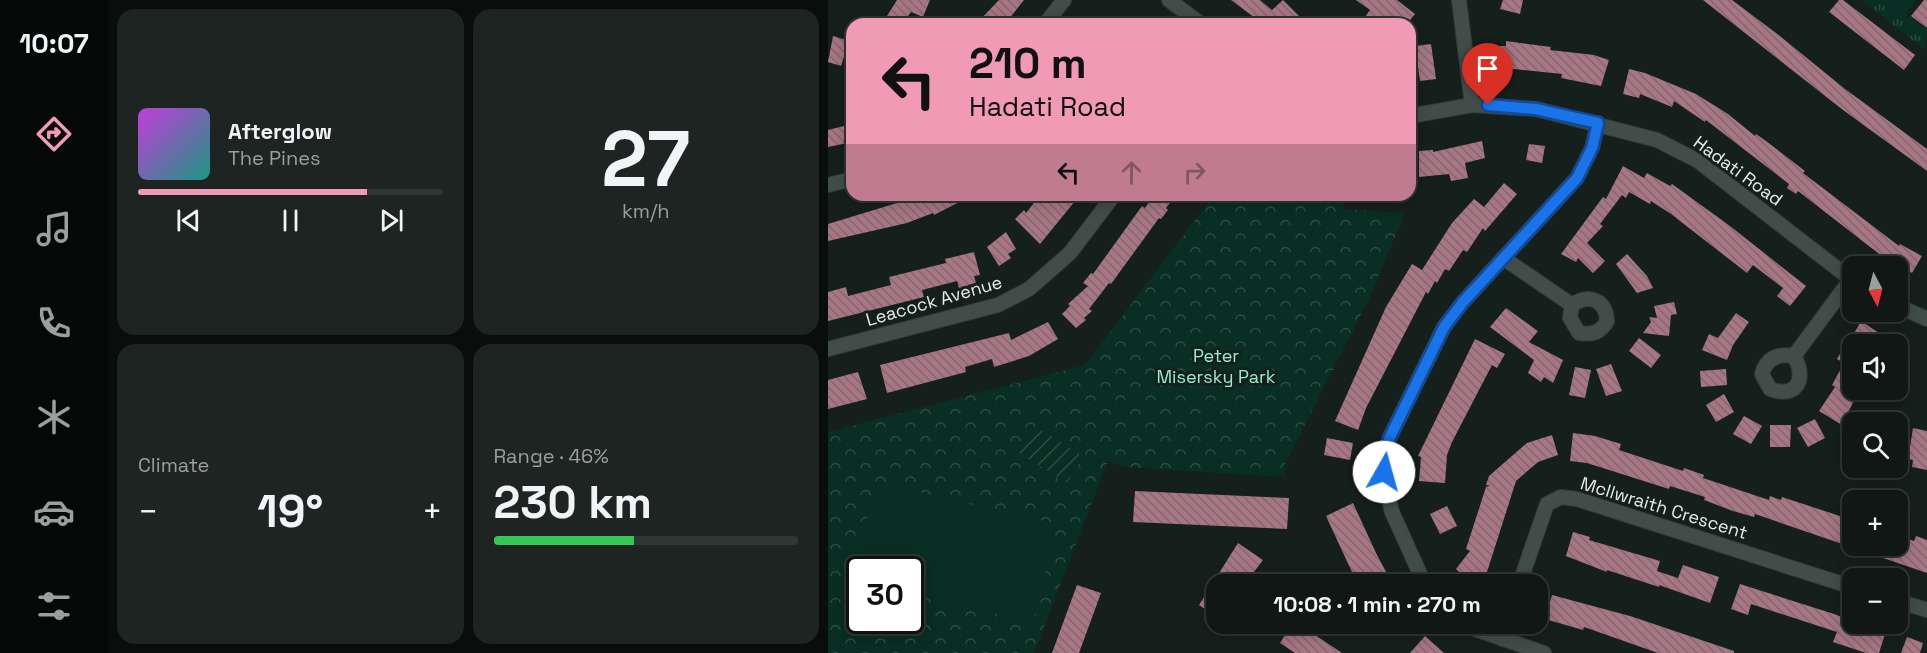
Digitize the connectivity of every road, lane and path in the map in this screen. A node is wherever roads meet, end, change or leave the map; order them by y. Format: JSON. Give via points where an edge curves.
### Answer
{"nodes":[{"id":1,"x":1064,"y":0,"type":"edge"},
{"id":2,"x":1169,"y":0,"type":"edge"},
{"id":3,"x":1459,"y":0,"type":"edge"},
{"id":4,"x":1050,"y":18,"type":"edge"},
{"id":5,"x":1193,"y":18,"type":"edge"},
{"id":6,"x":1472,"y":105,"type":"junction"},
{"id":7,"x":1416,"y":115,"type":"edge"},
{"id":8,"x":1598,"y":123,"type":"junction"},
{"id":9,"x":846,"y":180,"type":"edge"},
{"id":10,"x":828,"y":185,"type":"edge"},
{"id":11,"x":1109,"y":201,"type":"edge"},
{"id":12,"x":1503,"y":258,"type":"junction"},
{"id":13,"x":1842,"y":271,"type":"edge"},
{"id":14,"x":1842,"y":292,"type":"edge"},
{"id":15,"x":1572,"y":305,"type":"dead end"},
{"id":16,"x":1908,"y":310,"type":"edge"},
{"id":17,"x":1927,"y":319,"type":"edge"},
{"id":18,"x":828,"y":350,"type":"edge"},
{"id":19,"x":1794,"y":356,"type":"dead end"},
{"id":20,"x":1420,"y":574,"type":"edge"},
{"id":21,"x":1523,"y":574,"type":"edge"},
{"id":22,"x":1842,"y":584,"type":"edge"},
{"id":23,"x":1908,"y":604,"type":"edge"},
{"id":24,"x":1927,"y":610,"type":"edge"},
{"id":25,"x":1488,"y":634,"type":"edge"},
{"id":26,"x":1503,"y":634,"type":"edge"},
{"id":27,"x":1502,"y":639,"type":"junction"},
{"id":28,"x":1544,"y":653,"type":"edge"}],
"edges":[{"from":1,"to":4,"type":"street"},
{"from":2,"to":5,"type":"street"},
{"from":3,"to":6,"type":"street"},
{"from":6,"to":7,"type":"street","name":"Hadati Road"},
{"from":6,"to":8,"type":"street","name":"Hadati Road","via":[[1536,109]]},
{"from":8,"to":12,"type":"street","via":[[1592,148],[1577,178]]},
{"from":8,"to":13,"type":"street","name":"Hadati Road","via":[[1682,151]]},
{"from":9,"to":10,"type":"street"},
{"from":11,"to":18,"type":"street","name":"Leacock Avenue","via":[[1070,253],[1029,289],[998,305]]},
{"from":12,"to":15,"type":"street"},
{"from":12,"to":20,"type":"street","via":[[1444,327],[1389,439],[1386,488],[1392,512]]},
{"from":14,"to":19,"type":"street"},
{"from":16,"to":17,"type":"street"},
{"from":21,"to":22,"type":"street","name":"McIlwraith Crescent","via":[[1547,504],[1561,497]]},
{"from":23,"to":24,"type":"street"},
{"from":25,"to":27,"type":"street"},
{"from":26,"to":27,"type":"street"},
{"from":27,"to":28,"type":"street"}]}
